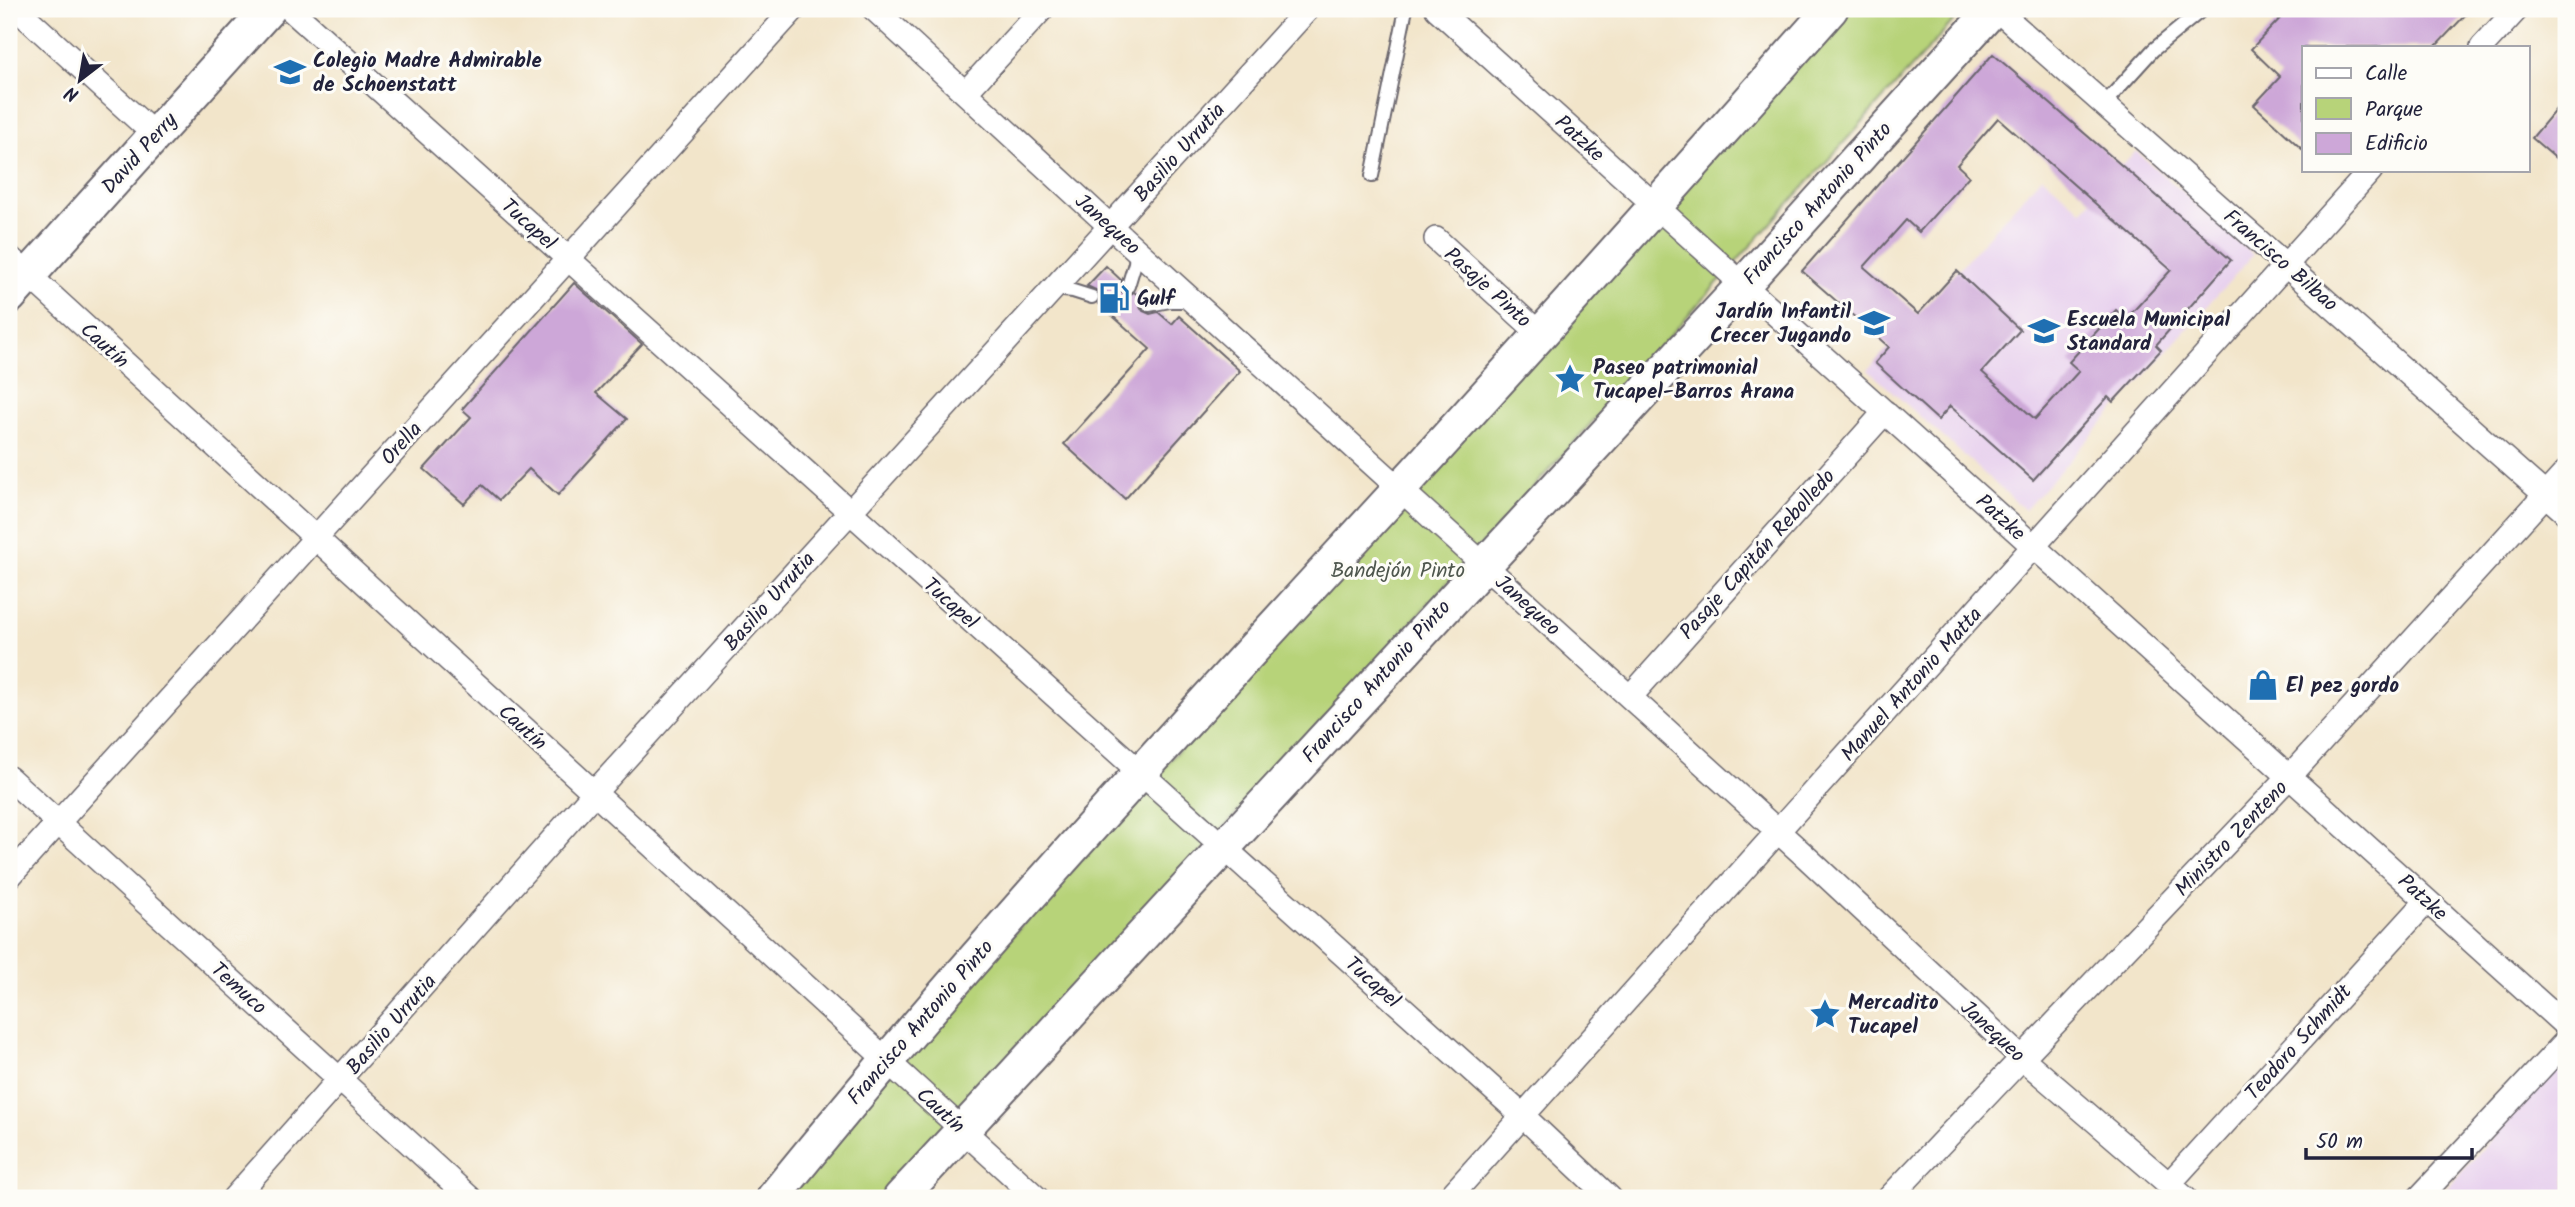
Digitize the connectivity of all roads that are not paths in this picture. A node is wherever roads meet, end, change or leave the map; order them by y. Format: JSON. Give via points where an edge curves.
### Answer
{"nodes":[{"id":1,"x":17,"y":9,"type":"edge"},
{"id":2,"x":269,"y":9,"type":"edge"},
{"id":3,"x":290,"y":9,"type":"edge"},
{"id":4,"x":794,"y":9,"type":"edge"},
{"id":5,"x":874,"y":9,"type":"edge"},
{"id":6,"x":1041,"y":9,"type":"edge"},
{"id":7,"x":1308,"y":9,"type":"edge"},
{"id":8,"x":1406,"y":9,"type":"edge"},
{"id":9,"x":1437,"y":9,"type":"edge"},
{"id":10,"x":1831,"y":9,"type":"edge"},
{"id":11,"x":1994,"y":9,"type":"edge"},
{"id":12,"x":2203,"y":9,"type":"edge"},
{"id":13,"x":2517,"y":9,"type":"edge"},
{"id":14,"x":2483,"y":46,"type":"edge"},
{"id":15,"x":966,"y":92,"type":"junction"},
{"id":16,"x":2104,"y":104,"type":"junction"},
{"id":17,"x":155,"y":135,"type":"junction"},
{"id":18,"x":2369,"y":172,"type":"edge"},
{"id":19,"x":1372,"y":176,"type":"dead end"},
{"id":20,"x":1656,"y":206,"type":"junction"},
{"id":21,"x":1111,"y":227,"type":"junction"},
{"id":22,"x":1436,"y":239,"type":"dead end"},
{"id":23,"x":1136,"y":250,"type":"junction"},
{"id":24,"x":567,"y":259,"type":"junction"},
{"id":25,"x":2286,"y":264,"type":"junction"},
{"id":26,"x":15,"y":276,"type":"edge"},
{"id":27,"x":1743,"y":285,"type":"junction"},
{"id":28,"x":1128,"y":286,"type":"dead end"},
{"id":29,"x":1054,"y":289,"type":"junction"},
{"id":30,"x":1092,"y":297,"type":"dead end"},
{"id":31,"x":1194,"y":302,"type":"junction"},
{"id":32,"x":1149,"y":305,"type":"dead end"},
{"id":33,"x":1540,"y":334,"type":"junction"},
{"id":34,"x":1885,"y":412,"type":"junction"},
{"id":35,"x":2566,"y":472,"type":"edge"},
{"id":36,"x":1400,"y":488,"type":"junction"},
{"id":37,"x":2545,"y":494,"type":"junction"},
{"id":38,"x":850,"y":512,"type":"junction"},
{"id":39,"x":2566,"y":513,"type":"edge"},
{"id":40,"x":316,"y":537,"type":"junction"},
{"id":41,"x":2034,"y":547,"type":"junction"},
{"id":42,"x":1483,"y":564,"type":"junction"},
{"id":43,"x":1630,"y":697,"type":"junction"},
{"id":44,"x":1138,"y":772,"type":"junction"},
{"id":45,"x":2289,"y":777,"type":"junction"},
{"id":46,"x":9,"y":778,"type":"edge"},
{"id":47,"x":594,"y":793,"type":"junction"},
{"id":48,"x":58,"y":823,"type":"junction"},
{"id":49,"x":1778,"y":832,"type":"junction"},
{"id":50,"x":1223,"y":848,"type":"junction"},
{"id":51,"x":9,"y":877,"type":"edge"},
{"id":52,"x":2427,"y":901,"type":"junction"},
{"id":53,"x":2566,"y":1026,"type":"edge"},
{"id":54,"x":2566,"y":1041,"type":"edge"},
{"id":55,"x":2022,"y":1058,"type":"junction"},
{"id":56,"x":886,"y":1060,"type":"junction"},
{"id":57,"x":341,"y":1081,"type":"junction"},
{"id":58,"x":1523,"y":1116,"type":"junction"},
{"id":59,"x":964,"y":1131,"type":"junction"},
{"id":60,"x":2177,"y":1191,"type":"edge"},
{"id":61,"x":234,"y":1198,"type":"edge"},
{"id":62,"x":470,"y":1198,"type":"edge"},
{"id":63,"x":769,"y":1198,"type":"edge"},
{"id":64,"x":900,"y":1198,"type":"edge"},
{"id":65,"x":1037,"y":1198,"type":"edge"},
{"id":66,"x":1449,"y":1198,"type":"edge"},
{"id":67,"x":1610,"y":1198,"type":"edge"},
{"id":68,"x":1889,"y":1198,"type":"edge"},
{"id":69,"x":2418,"y":1198,"type":"edge"}],
"edges":[{"from":1,"to":17,"type":"street"},
{"from":2,"to":17,"type":"main road","name":"David Perry"},
{"from":3,"to":24,"type":"street","name":"Tucapel"},
{"from":4,"to":24,"type":"street","name":"Orella"},
{"from":5,"to":15,"type":"street","name":"Janequeo"},
{"from":6,"to":15,"type":"street"},
{"from":7,"to":21,"type":"street","name":"Basilio Urrutia"},
{"from":8,"to":19,"type":"lane"},
{"from":9,"to":20,"type":"street","name":"Patzke"},
{"from":10,"to":20,"type":"main road","name":"Francisco Antonio Pinto"},
{"from":11,"to":16,"type":"street","name":"Francisco Bilbao"},
{"from":11,"to":27,"type":"main road","name":"Francisco Antonio Pinto"},
{"from":12,"to":16,"type":"lane","via":[[2153,50]]},
{"from":13,"to":14,"type":"street"},
{"from":15,"to":21,"type":"street","name":"Janequeo"},
{"from":16,"to":25,"type":"street","name":"Francisco Bilbao"},
{"from":17,"to":26,"type":"main road","name":"David Perry"},
{"from":18,"to":25,"type":"street","name":"Manuel Antonio Matta"},
{"from":20,"to":27,"type":"street","name":"Patzke"},
{"from":20,"to":33,"type":"main road","name":"Francisco Antonio Pinto"},
{"from":21,"to":23,"type":"street","name":"Janequeo"},
{"from":21,"to":29,"type":"street","name":"Basilio Urrutia"},
{"from":22,"to":33,"type":"street","name":"Pasaje Pinto"},
{"from":23,"to":28,"type":"lane"},
{"from":23,"to":31,"type":"street","name":"Janequeo"},
{"from":24,"to":38,"type":"street","name":"Tucapel"},
{"from":24,"to":40,"type":"street","name":"Orella"},
{"from":25,"to":37,"type":"street","name":"Francisco Bilbao"},
{"from":25,"to":41,"type":"street","name":"Manuel Antonio Matta"},
{"from":26,"to":40,"type":"street","name":"Cautín"},
{"from":27,"to":34,"type":"street","name":"Patzke"},
{"from":27,"to":42,"type":"main road","name":"Francisco Antonio Pinto"},
{"from":29,"to":30,"type":"lane"},
{"from":29,"to":38,"type":"street","name":"Basilio Urrutia"},
{"from":31,"to":32,"type":"lane"},
{"from":31,"to":36,"type":"street","name":"Janequeo"},
{"from":33,"to":36,"type":"main road","name":"Francisco Antonio Pinto"},
{"from":34,"to":41,"type":"street","name":"Patzke"},
{"from":34,"to":43,"type":"street","name":"Pasaje Capitán Rebolledo"},
{"from":35,"to":37,"type":"street","name":"Ministro Zenteno"},
{"from":36,"to":42,"type":"street","name":"Janequeo"},
{"from":36,"to":44,"type":"main road","name":"Francisco Antonio Pinto"},
{"from":37,"to":39,"type":"street","name":"Francisco Bilbao"},
{"from":37,"to":45,"type":"street","name":"Ministro Zenteno"},
{"from":38,"to":44,"type":"street","name":"Tucapel"},
{"from":38,"to":47,"type":"street","name":"Basilio Urrutia"},
{"from":40,"to":47,"type":"street","name":"Cautín"},
{"from":40,"to":48,"type":"street","name":"Orella"},
{"from":41,"to":45,"type":"street","name":"Patzke"},
{"from":41,"to":49,"type":"street","name":"Manuel Antonio Matta"},
{"from":42,"to":43,"type":"street","name":"Janequeo"},
{"from":42,"to":50,"type":"main road","name":"Francisco Antonio Pinto"},
{"from":43,"to":49,"type":"street","name":"Janequeo"},
{"from":44,"to":50,"type":"street","name":"Tucapel"},
{"from":44,"to":56,"type":"main road","name":"Francisco Antonio Pinto"},
{"from":45,"to":52,"type":"street","name":"Patzke"},
{"from":45,"to":55,"type":"street","name":"Ministro Zenteno"},
{"from":46,"to":48,"type":"street","name":"Temuco"},
{"from":47,"to":56,"type":"street","name":"Cautín"},
{"from":47,"to":57,"type":"street","name":"Basilio Urrutia"},
{"from":48,"to":51,"type":"street","name":"Orella"},
{"from":48,"to":57,"type":"street","name":"Temuco"},
{"from":49,"to":55,"type":"street","name":"Janequeo"},
{"from":49,"to":58,"type":"street","name":"Manuel Antonio Matta"},
{"from":50,"to":58,"type":"street","name":"Tucapel"},
{"from":50,"to":59,"type":"main road","name":"Francisco Antonio Pinto"},
{"from":52,"to":53,"type":"street","name":"Patzke"},
{"from":52,"to":60,"type":"street","name":"Teodoro Schmidt"},
{"from":54,"to":69,"type":"street"},
{"from":55,"to":60,"type":"street","name":"Janequeo"},
{"from":55,"to":68,"type":"street","name":"Ministro Zenteno"},
{"from":56,"to":59,"type":"street","name":"Cautín"},
{"from":56,"to":63,"type":"main road","name":"Francisco Antonio Pinto"},
{"from":57,"to":61,"type":"street","name":"Basilio Urrutia"},
{"from":57,"to":62,"type":"street","name":"Temuco"},
{"from":58,"to":66,"type":"street","name":"Manuel Antonio Matta"},
{"from":58,"to":67,"type":"street","name":"Tucapel"},
{"from":59,"to":64,"type":"main road","name":"Francisco Antonio Pinto"},
{"from":59,"to":65,"type":"street","name":"Cautín"}]}
